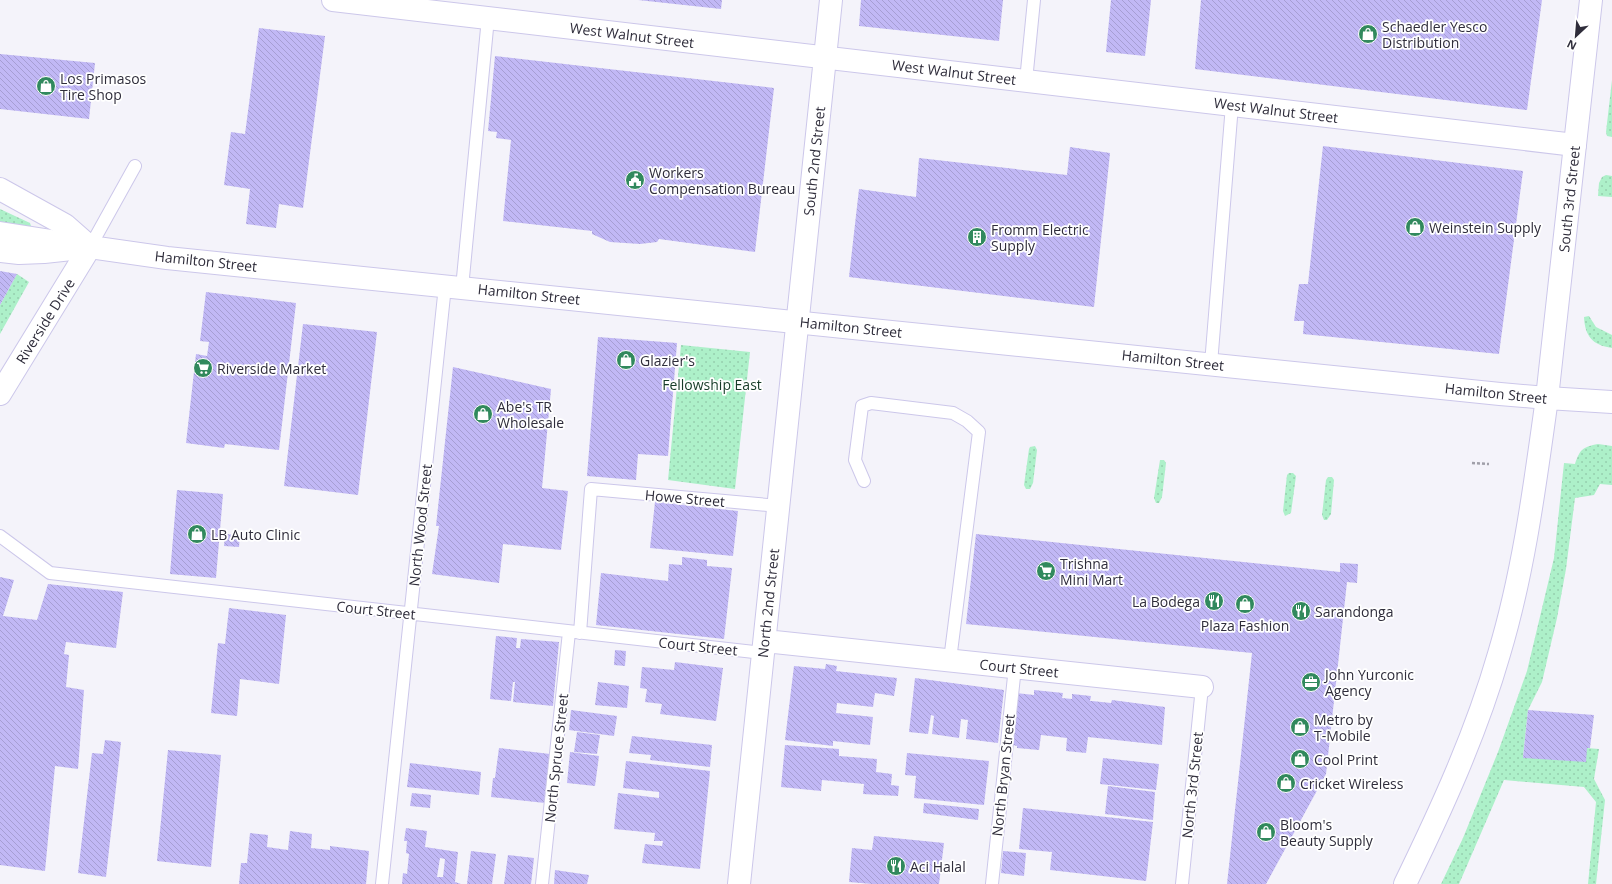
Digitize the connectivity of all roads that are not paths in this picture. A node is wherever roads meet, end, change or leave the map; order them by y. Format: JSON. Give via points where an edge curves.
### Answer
{"nodes":[{"id":1,"x":333,"y":0,"type":"edge"},
{"id":2,"x":831,"y":0,"type":"edge"},
{"id":3,"x":1034,"y":0,"type":"edge"},
{"id":4,"x":1591,"y":0,"type":"edge"},
{"id":5,"x":488,"y":18,"type":"junction"},
{"id":6,"x":825,"y":57,"type":"junction"},
{"id":7,"x":1026,"y":81,"type":"junction"},
{"id":8,"x":1232,"y":104,"type":"junction"},
{"id":9,"x":1575,"y":145,"type":"junction"},
{"id":10,"x":135,"y":166,"type":"dead end"},
{"id":11,"x":0,"y":189,"type":"edge"},
{"id":12,"x":0,"y":233,"type":"edge"},
{"id":13,"x":90,"y":247,"type":"junction"},
{"id":14,"x":0,"y":251,"type":"edge"},
{"id":15,"x":454,"y":287,"type":"junction"},
{"id":16,"x":798,"y":322,"type":"junction"},
{"id":17,"x":1211,"y":364,"type":"junction"},
{"id":18,"x":0,"y":394,"type":"edge"},
{"id":19,"x":1547,"y":398,"type":"junction"},
{"id":20,"x":1612,"y":402,"type":"edge"},
{"id":21,"x":864,"y":481,"type":"dead end"},
{"id":22,"x":591,"y":489,"type":"joint"},
{"id":23,"x":778,"y":506,"type":"junction"},
{"id":24,"x":0,"y":536,"type":"edge"},
{"id":25,"x":411,"y":614,"type":"junction"},
{"id":26,"x":575,"y":632,"type":"junction"},
{"id":27,"x":764,"y":647,"type":"junction"},
{"id":28,"x":950,"y":660,"type":"junction"},
{"id":29,"x":1014,"y":667,"type":"junction"},
{"id":30,"x":1202,"y":686,"type":"joint"},
{"id":31,"x":382,"y":884,"type":"edge"},
{"id":32,"x":542,"y":884,"type":"edge"},
{"id":33,"x":739,"y":884,"type":"edge"},
{"id":34,"x":992,"y":884,"type":"edge"},
{"id":35,"x":1182,"y":884,"type":"edge"},
{"id":36,"x":1405,"y":884,"type":"edge"}],
"edges":[{"from":1,"to":5,"type":"street","name":"West Walnut Street"},
{"from":2,"to":6,"type":"street","name":"South 2nd Street"},
{"from":3,"to":7,"type":"lane"},
{"from":4,"to":9,"type":"street","name":"South 3rd Street"},
{"from":5,"to":6,"type":"street","name":"West Walnut Street"},
{"from":5,"to":15,"type":"lane","name":"North Wood Street"},
{"from":6,"to":7,"type":"street","name":"West Walnut Street"},
{"from":6,"to":16,"type":"street","name":"South 2nd Street"},
{"from":7,"to":8,"type":"street","name":"West Walnut Street"},
{"from":8,"to":9,"type":"street","name":"West Walnut Street"},
{"from":8,"to":17,"type":"lane"},
{"from":9,"to":19,"type":"street","name":"South 3rd Street"},
{"from":10,"to":13,"type":"lane"},
{"from":11,"to":13,"type":"street","via":[[64,225]]},
{"from":12,"to":13,"type":"street"},
{"from":13,"to":14,"type":"street","name":"Hamilton Street","via":[[44,252]]},
{"from":13,"to":15,"type":"street","name":"Hamilton Street"},
{"from":13,"to":18,"type":"street","name":"Riverside Drive"},
{"from":15,"to":16,"type":"street","name":"Hamilton Street"},
{"from":15,"to":25,"type":"lane","name":"North Wood Street"},
{"from":16,"to":17,"type":"street","name":"Hamilton Street"},
{"from":16,"to":23,"type":"street","name":"North 2nd Street"},
{"from":17,"to":19,"type":"street","name":"Hamilton Street"},
{"from":19,"to":20,"type":"street","name":"Hamilton Street"},
{"from":19,"to":36,"type":"street","name":"South 3rd Street","via":[[1515,594],[1499,655],[1469,744]]},
{"from":21,"to":28,"type":"lane","via":[[855,460],[862,406],[871,404],[953,413],[979,432]]},
{"from":22,"to":23,"type":"lane","name":"Howe Street"},
{"from":22,"to":26,"type":"lane","name":"North Spruce Street"},
{"from":23,"to":27,"type":"street","name":"North 2nd Street"},
{"from":24,"to":25,"type":"lane","name":"Court Street","via":[[50,573]]},
{"from":25,"to":26,"type":"lane","name":"Court Street"},
{"from":25,"to":31,"type":"lane","name":"North Wood Street"},
{"from":26,"to":27,"type":"lane","name":"Court Street"},
{"from":26,"to":32,"type":"lane","name":"North Spruce Street"},
{"from":27,"to":28,"type":"street","name":"Court Street"},
{"from":27,"to":33,"type":"street","name":"North 2nd Street"},
{"from":28,"to":29,"type":"street","name":"Court Street"},
{"from":29,"to":30,"type":"street","name":"Court Street"},
{"from":29,"to":34,"type":"lane","name":"North Bryan Street"},
{"from":30,"to":35,"type":"lane","name":"North 3rd Street"}]}
